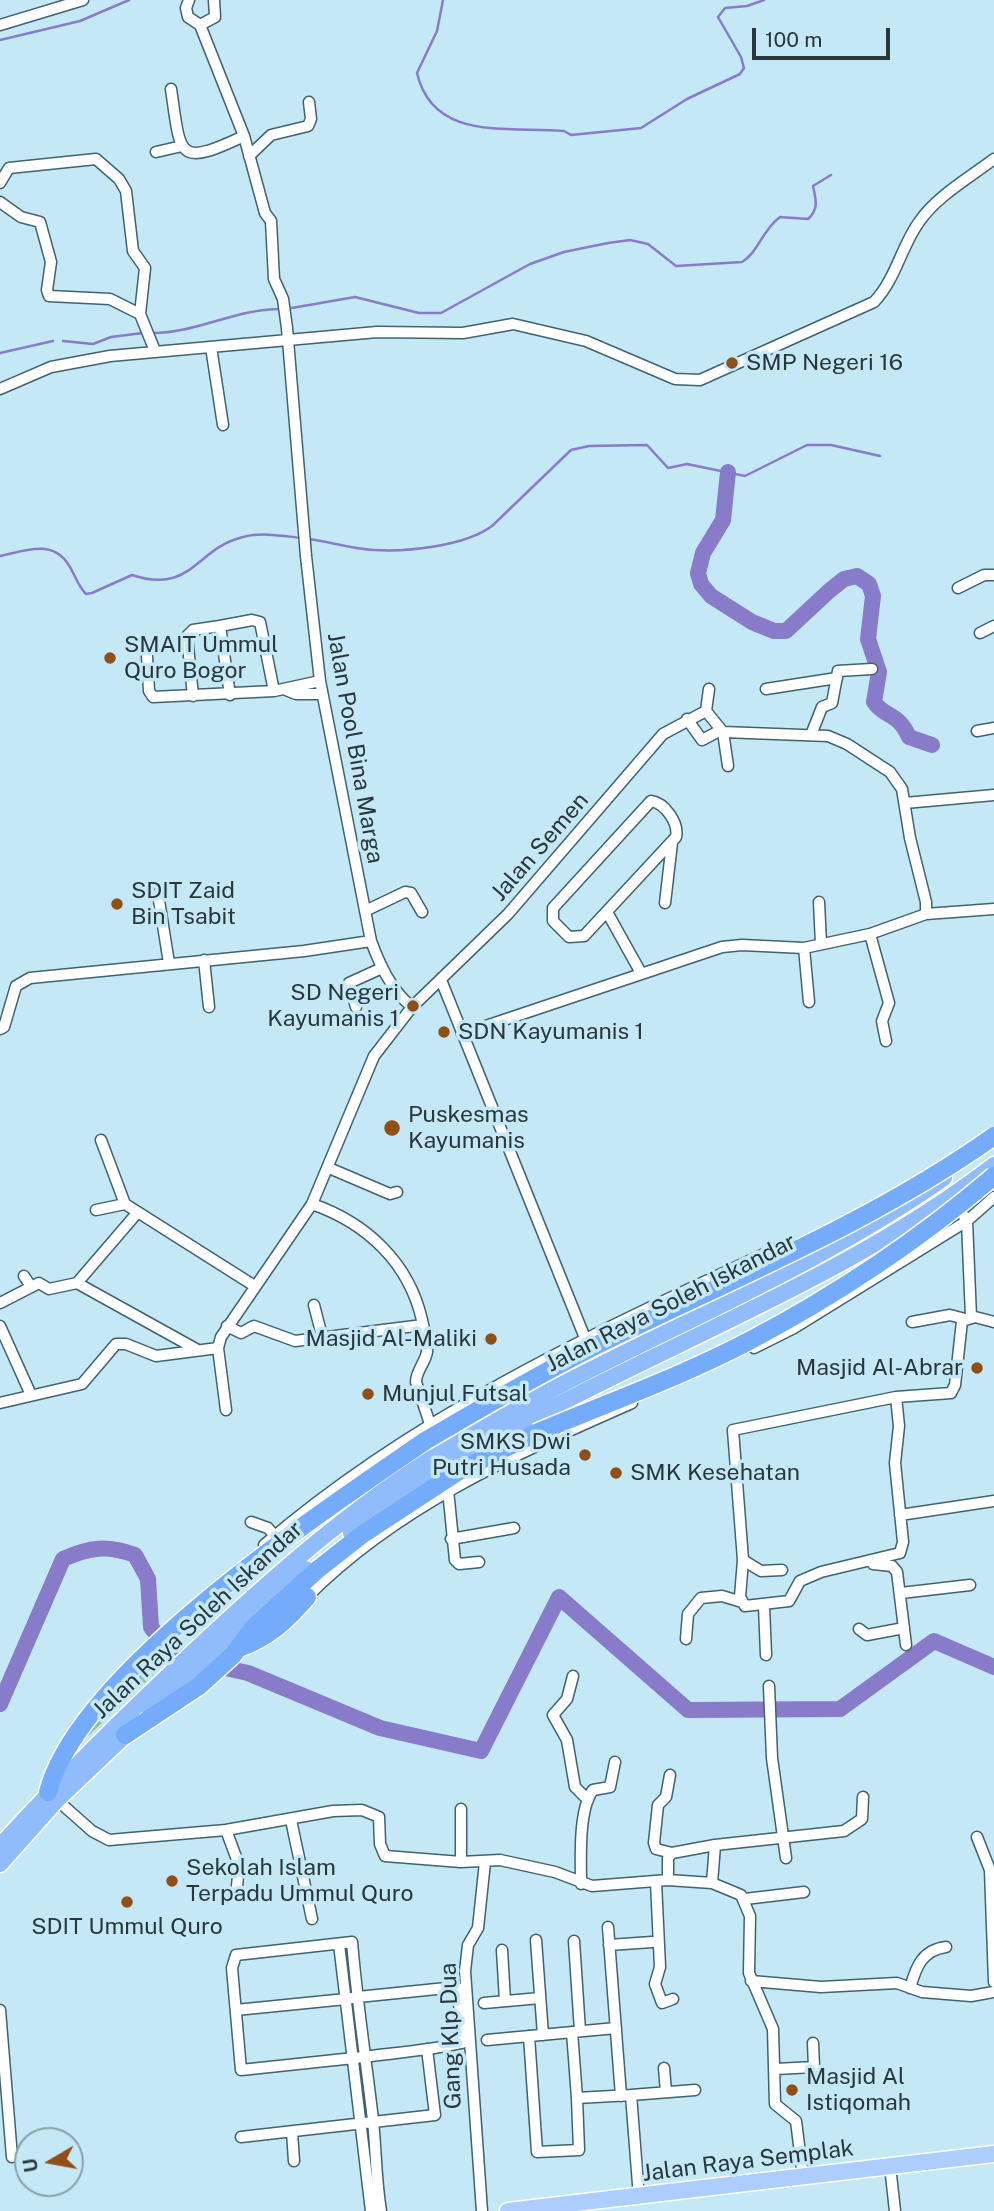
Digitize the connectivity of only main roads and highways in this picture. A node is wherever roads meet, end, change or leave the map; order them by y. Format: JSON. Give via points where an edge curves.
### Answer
{"nodes":[{"id":1,"x":994,"y":1136,"type":"edge"},
{"id":2,"x":994,"y":1142,"type":"edge"},
{"id":3,"x":994,"y":1165,"type":"edge"},
{"id":4,"x":994,"y":1176,"type":"edge"},
{"id":5,"x":307,"y":1597,"type":"road end"},
{"id":6,"x":229,"y":1643,"type":"junction"},
{"id":7,"x":189,"y":1675,"type":"junction"},
{"id":8,"x":125,"y":1735,"type":"joint"},
{"id":9,"x":53,"y":1796,"type":"junction"},
{"id":10,"x":0,"y":1846,"type":"edge"},
{"id":11,"x":0,"y":1864,"type":"edge"},
{"id":12,"x":994,"y":2154,"type":"edge"},
{"id":13,"x":508,"y":2211,"type":"edge"}],
"edges":[{"from":1,"to":9,"type":"highway","bridge":true,"via":[[850,1224],[598,1344],[428,1433],[202,1603],[150,1653],[98,1704],[53,1774]]},
{"from":2,"to":6,"type":"highway","name":"Jalan Raya Soleh Iskandar","via":[[879,1222],[596,1367],[393,1484],[321,1537]]},
{"from":3,"to":6,"type":"highway","name":"Jalan Raya Soleh Iskandar","via":[[952,1197],[832,1270],[507,1431],[409,1491],[328,1551]]},
{"from":4,"to":6,"type":"highway","bridge":true,"via":[[942,1221],[842,1289],[749,1341],[459,1471],[363,1534],[254,1628]]},
{"from":5,"to":6,"type":"highway","via":[[263,1639]]},
{"from":6,"to":7,"type":"highway"},
{"from":6,"to":7,"type":"highway","name":"Jalan Raya Soleh Iskandar"},
{"from":7,"to":8,"type":"highway"},
{"from":7,"to":9,"type":"highway","name":"Jalan Raya Soleh Iskandar"},
{"from":8,"to":9,"type":"highway","name":"Jalan Raya Soleh Iskandar"},
{"from":9,"to":10,"type":"highway","name":"Jalan Raya Soleh Iskandar"},
{"from":9,"to":11,"type":"highway","name":"Jalan Raya Soleh Iskandar"},
{"from":12,"to":13,"type":"main road","name":"Jalan Raya Semplak"}]}
